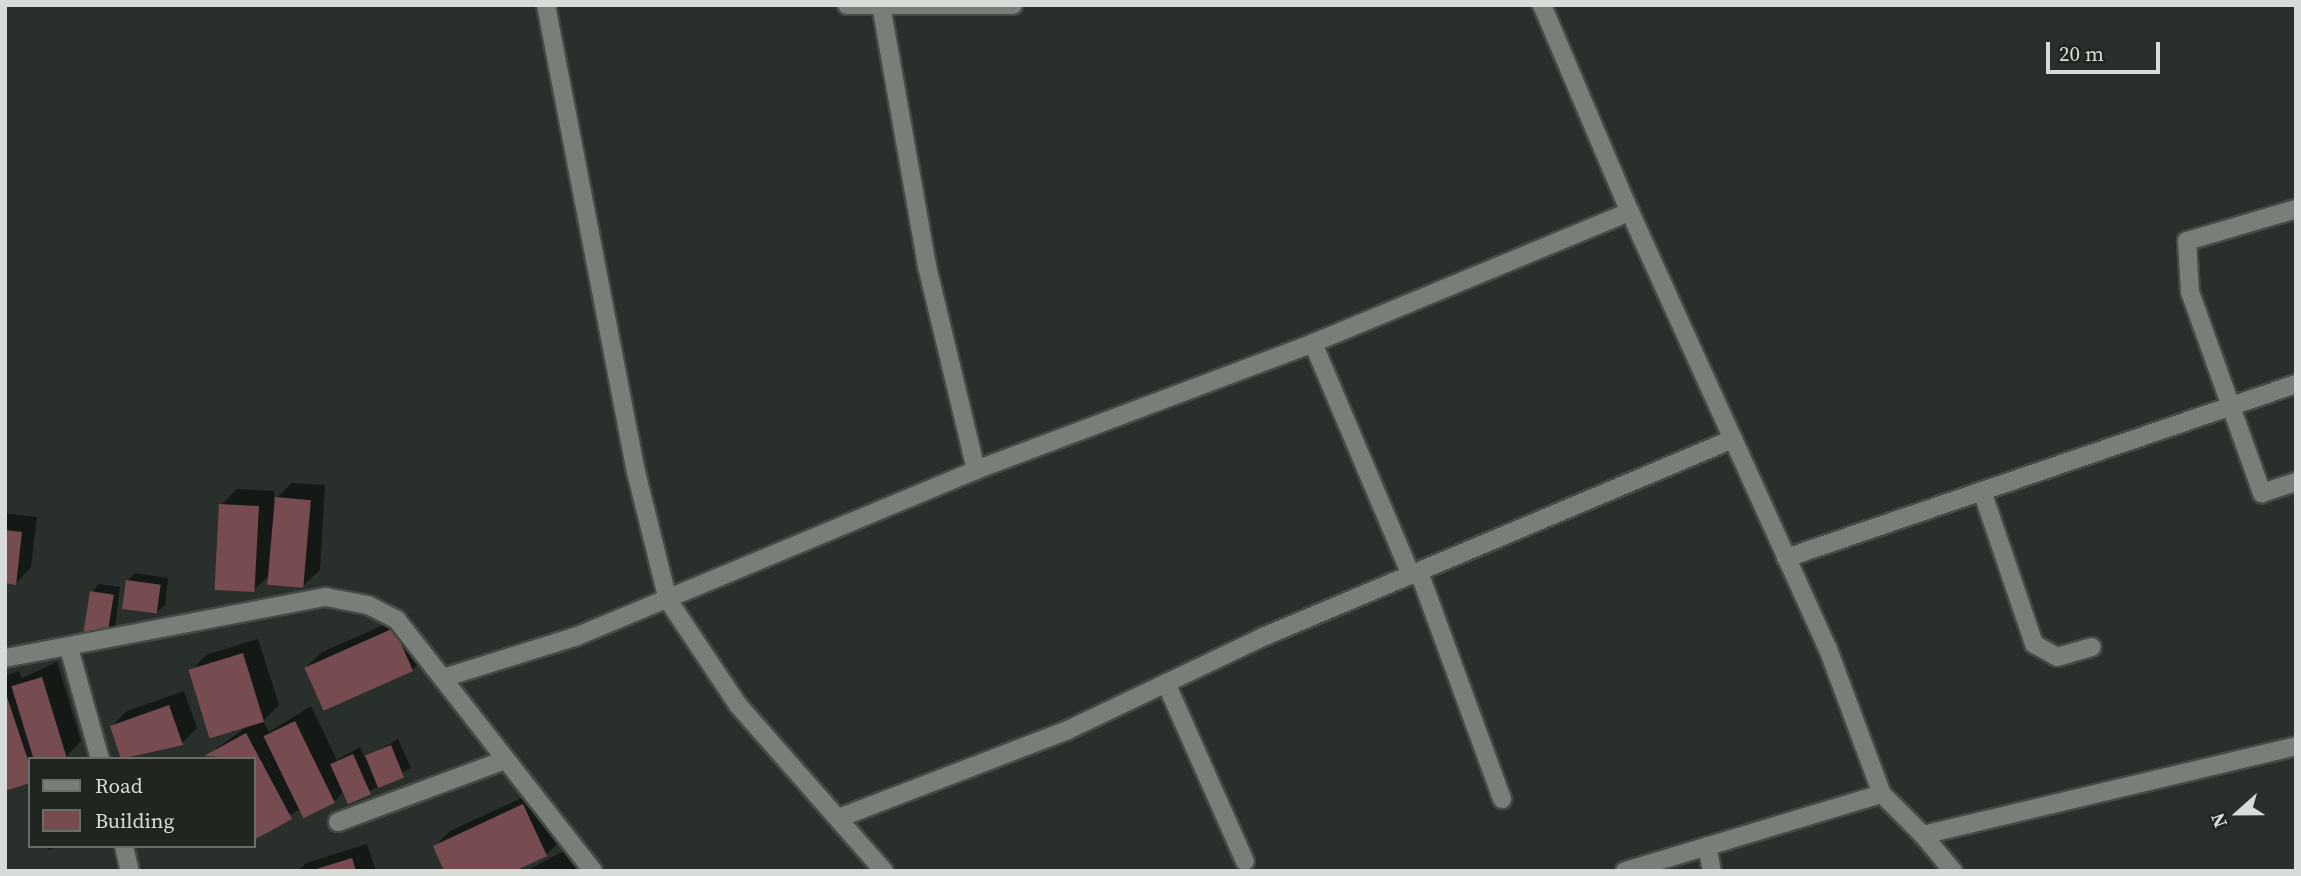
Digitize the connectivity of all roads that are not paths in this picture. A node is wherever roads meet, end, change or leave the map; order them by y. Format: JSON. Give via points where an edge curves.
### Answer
{"nodes":[{"id":1,"x":546,"y":5,"type":"edge"},
{"id":2,"x":847,"y":5,"type":"edge"},
{"id":3,"x":1013,"y":5,"type":"edge"},
{"id":4,"x":1542,"y":5,"type":"edge"},
{"id":5,"x":881,"y":6,"type":"edge"},
{"id":6,"x":2296,"y":209,"type":"edge"},
{"id":7,"x":1629,"y":212,"type":"junction"},
{"id":8,"x":1313,"y":343,"type":"junction"},
{"id":9,"x":2296,"y":384,"type":"edge"},
{"id":10,"x":2230,"y":407,"type":"junction"},
{"id":11,"x":1733,"y":439,"type":"junction"},
{"id":12,"x":976,"y":470,"type":"junction"},
{"id":13,"x":2296,"y":482,"type":"edge"},
{"id":14,"x":1982,"y":491,"type":"junction"},
{"id":15,"x":1786,"y":558,"type":"junction"},
{"id":16,"x":1415,"y":573,"type":"junction"},
{"id":17,"x":668,"y":600,"type":"junction"},
{"id":18,"x":2092,"y":647,"type":"dead end"},
{"id":19,"x":69,"y":648,"type":"junction"},
{"id":20,"x":5,"y":658,"type":"edge"},
{"id":21,"x":443,"y":678,"type":"junction"},
{"id":22,"x":1166,"y":683,"type":"junction"},
{"id":23,"x":2296,"y":746,"type":"edge"},
{"id":24,"x":99,"y":757,"type":"edge"},
{"id":25,"x":505,"y":760,"type":"junction"},
{"id":26,"x":1882,"y":794,"type":"junction"},
{"id":27,"x":1502,"y":799,"type":"dead end"},
{"id":28,"x":839,"y":818,"type":"junction"},
{"id":29,"x":338,"y":822,"type":"dead end"},
{"id":30,"x":1923,"y":835,"type":"junction"},
{"id":31,"x":1707,"y":846,"type":"junction"},
{"id":32,"x":125,"y":848,"type":"edge"},
{"id":33,"x":1245,"y":861,"type":"dead end"},
{"id":34,"x":131,"y":871,"type":"edge"},
{"id":35,"x":593,"y":871,"type":"edge"},
{"id":36,"x":884,"y":871,"type":"edge"},
{"id":37,"x":1625,"y":871,"type":"edge"},
{"id":38,"x":1712,"y":871,"type":"edge"},
{"id":39,"x":1953,"y":871,"type":"edge"}],
"edges":[{"from":1,"to":17,"type":"street","via":[[636,472]]},
{"from":2,"to":5,"type":"street"},
{"from":3,"to":5,"type":"street"},
{"from":4,"to":7,"type":"street"},
{"from":5,"to":12,"type":"street","via":[[927,265]]},
{"from":6,"to":10,"type":"street","via":[[2187,241],[2189,292]]},
{"from":7,"to":8,"type":"street"},
{"from":7,"to":11,"type":"street"},
{"from":8,"to":12,"type":"street"},
{"from":8,"to":16,"type":"street"},
{"from":9,"to":10,"type":"street"},
{"from":10,"to":13,"type":"street","via":[[2262,493]]},
{"from":10,"to":14,"type":"street"},
{"from":11,"to":15,"type":"street"},
{"from":11,"to":16,"type":"street"},
{"from":12,"to":17,"type":"street"},
{"from":14,"to":15,"type":"street"},
{"from":14,"to":18,"type":"street","via":[[2034,644],[2057,657]]},
{"from":15,"to":26,"type":"street"},
{"from":16,"to":22,"type":"street"},
{"from":16,"to":27,"type":"street"},
{"from":17,"to":21,"type":"street"},
{"from":17,"to":28,"type":"street","via":[[738,705]]},
{"from":19,"to":20,"type":"street"},
{"from":19,"to":21,"type":"street","via":[[326,597],[368,605],[397,620]]},
{"from":19,"to":24,"type":"street"},
{"from":21,"to":25,"type":"street"},
{"from":22,"to":28,"type":"street","via":[[1068,730]]},
{"from":22,"to":33,"type":"street"},
{"from":23,"to":30,"type":"street"},
{"from":25,"to":29,"type":"street"},
{"from":25,"to":35,"type":"street"},
{"from":26,"to":30,"type":"street"},
{"from":26,"to":31,"type":"street"},
{"from":28,"to":36,"type":"street"},
{"from":30,"to":39,"type":"street"},
{"from":31,"to":37,"type":"street"},
{"from":31,"to":38,"type":"street"},
{"from":32,"to":34,"type":"street"}]}
